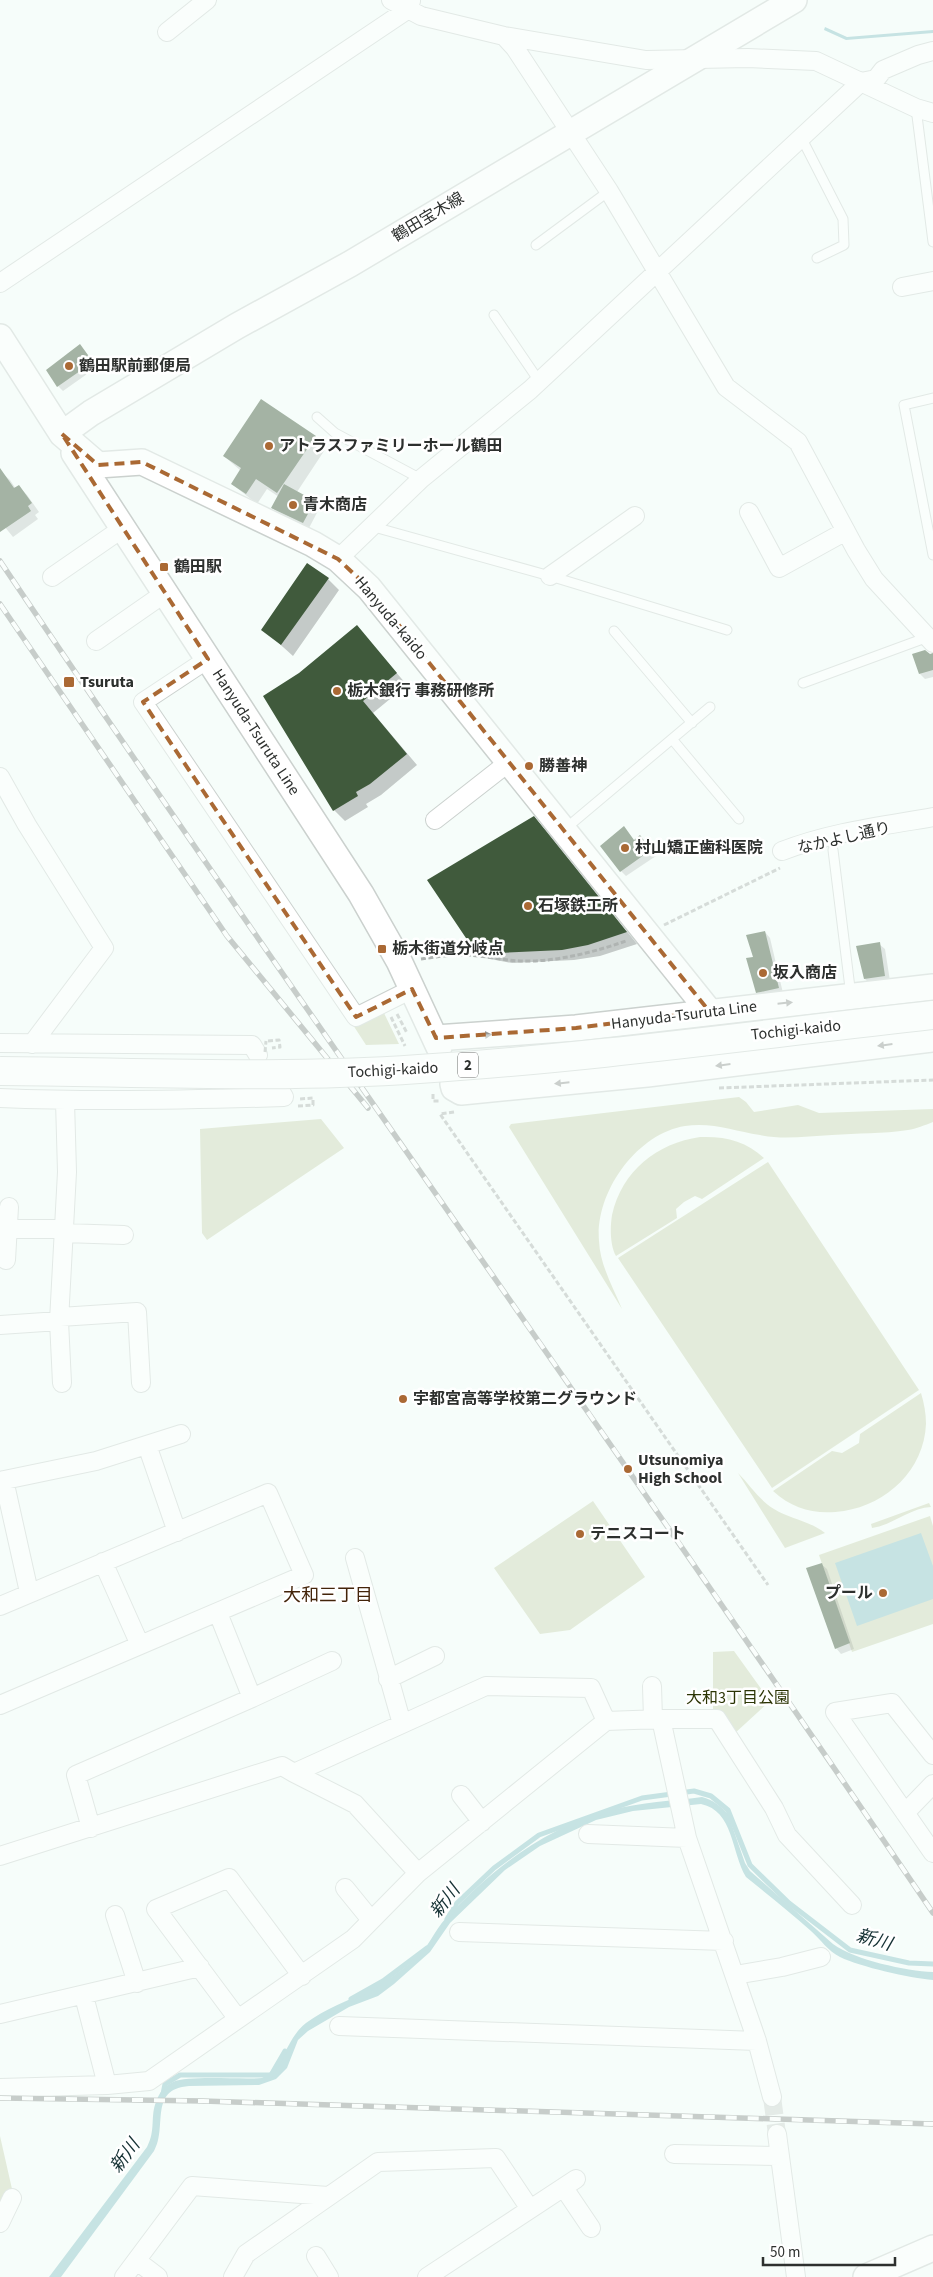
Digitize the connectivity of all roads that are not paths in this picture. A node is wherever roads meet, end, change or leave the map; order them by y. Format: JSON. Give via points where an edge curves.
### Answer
{"nodes":[{"id":1,"x":207,"y":0,"type":"edge"},
{"id":2,"x":390,"y":0,"type":"edge"},
{"id":3,"x":794,"y":0,"type":"edge"},
{"id":4,"x":409,"y":5,"type":"edge"},
{"id":5,"x":167,"y":32,"type":"dead end"},
{"id":6,"x":504,"y":36,"type":"junction"},
{"id":7,"x":933,"y":51,"type":"edge"},
{"id":8,"x":693,"y":60,"type":"junction"},
{"id":9,"x":861,"y":82,"type":"junction"},
{"id":10,"x":916,"y":108,"type":"junction"},
{"id":11,"x":933,"y":113,"type":"edge"},
{"id":12,"x":570,"y":132,"type":"junction"},
{"id":13,"x":802,"y":139,"type":"junction"},
{"id":14,"x":609,"y":191,"type":"junction"},
{"id":15,"x":933,"y":242,"type":"edge"},
{"id":16,"x":536,"y":245,"type":"dead end"},
{"id":17,"x":817,"y":258,"type":"dead end"},
{"id":18,"x":658,"y":271,"type":"junction"},
{"id":19,"x":933,"y":282,"type":"edge"},
{"id":20,"x":0,"y":283,"type":"edge"},
{"id":21,"x":902,"y":287,"type":"dead end"},
{"id":22,"x":494,"y":315,"type":"dead end"},
{"id":23,"x":0,"y":337,"type":"edge"},
{"id":24,"x":539,"y":381,"type":"junction"},
{"id":25,"x":933,"y":398,"type":"edge"},
{"id":26,"x":317,"y":417,"type":"dead end"},
{"id":27,"x":62,"y":434,"type":"junction"},
{"id":28,"x":421,"y":479,"type":"junction"},
{"id":29,"x":749,"y":512,"type":"dead end"},
{"id":30,"x":635,"y":516,"type":"dead end"},
{"id":31,"x":374,"y":527,"type":"junction"},
{"id":32,"x":123,"y":528,"type":"junction"},
{"id":33,"x":846,"y":531,"type":"junction"},
{"id":34,"x":933,"y":555,"type":"edge"},
{"id":35,"x":338,"y":558,"type":"junction"},
{"id":36,"x":550,"y":576,"type":"junction"},
{"id":37,"x":52,"y":577,"type":"dead end"},
{"id":38,"x":165,"y":593,"type":"junction"},
{"id":39,"x":727,"y":630,"type":"dead end"},
{"id":40,"x":614,"y":631,"type":"dead end"},
{"id":41,"x":930,"y":640,"type":"edge"},
{"id":42,"x":96,"y":641,"type":"dead end"},
{"id":43,"x":208,"y":659,"type":"junction"},
{"id":44,"x":803,"y":684,"type":"dead end"},
{"id":45,"x":710,"y":707,"type":"dead end"},
{"id":46,"x":692,"y":722,"type":"junction"},
{"id":47,"x":672,"y":739,"type":"junction"},
{"id":48,"x":509,"y":762,"type":"junction"},
{"id":49,"x":0,"y":777,"type":"edge"},
{"id":50,"x":933,"y":817,"type":"edge"},
{"id":51,"x":739,"y":819,"type":"dead end"},
{"id":52,"x":435,"y":820,"type":"dead end"},
{"id":53,"x":563,"y":830,"type":"junction"},
{"id":54,"x":833,"y":850,"type":"dead end"},
{"id":55,"x":785,"y":858,"type":"road end"},
{"id":56,"x":933,"y":988,"type":"edge"},
{"id":57,"x":412,"y":989,"type":"junction"},
{"id":58,"x":851,"y":996,"type":"junction"},
{"id":59,"x":709,"y":1012,"type":"junction"},
{"id":60,"x":933,"y":1015,"type":"edge"},
{"id":61,"x":933,"y":1039,"type":"edge"},
{"id":62,"x":0,"y":1043,"type":"edge"},
{"id":63,"x":32,"y":1044,"type":"junction"},
{"id":64,"x":265,"y":1049,"type":"dead end"},
{"id":65,"x":0,"y":1071,"type":"edge"},
{"id":66,"x":453,"y":1084,"type":"dead end"},
{"id":67,"x":280,"y":1090,"type":"dead end"},
{"id":68,"x":0,"y":1098,"type":"edge"},
{"id":69,"x":65,"y":1101,"type":"junction"},
{"id":70,"x":9,"y":1207,"type":"dead end"},
{"id":71,"x":8,"y":1229,"type":"junction"},
{"id":72,"x":64,"y":1231,"type":"junction"},
{"id":73,"x":124,"y":1235,"type":"dead end"},
{"id":74,"x":6,"y":1260,"type":"dead end"},
{"id":75,"x":60,"y":1319,"type":"junction"},
{"id":76,"x":0,"y":1325,"type":"edge"},
{"id":77,"x":62,"y":1383,"type":"dead end"},
{"id":78,"x":141,"y":1383,"type":"dead end"},
{"id":79,"x":181,"y":1434,"type":"dead end"},
{"id":80,"x":147,"y":1445,"type":"junction"},
{"id":81,"x":2,"y":1481,"type":"edge"},
{"id":82,"x":177,"y":1532,"type":"junction"},
{"id":83,"x":355,"y":1558,"type":"dead end"},
{"id":84,"x":103,"y":1562,"type":"junction"},
{"id":85,"x":30,"y":1592,"type":"junction"},
{"id":86,"x":0,"y":1606,"type":"edge"},
{"id":87,"x":218,"y":1613,"type":"junction"},
{"id":88,"x":140,"y":1646,"type":"junction"},
{"id":89,"x":435,"y":1656,"type":"dead end"},
{"id":90,"x":332,"y":1661,"type":"dead end"},
{"id":91,"x":388,"y":1679,"type":"junction"},
{"id":92,"x":652,"y":1686,"type":"dead end"},
{"id":93,"x":252,"y":1698,"type":"junction"},
{"id":94,"x":0,"y":1705,"type":"edge"},
{"id":95,"x":657,"y":1719,"type":"junction"},
{"id":96,"x":606,"y":1721,"type":"junction"},
{"id":97,"x":402,"y":1724,"type":"junction"},
{"id":98,"x":933,"y":1755,"type":"edge"},
{"id":99,"x":294,"y":1772,"type":"junction"},
{"id":100,"x":933,"y":1784,"type":"edge"},
{"id":101,"x":461,"y":1795,"type":"dead end"},
{"id":102,"x":905,"y":1813,"type":"junction"},
{"id":103,"x":482,"y":1822,"type":"junction"},
{"id":104,"x":91,"y":1828,"type":"junction"},
{"id":105,"x":588,"y":1834,"type":"dead end"},
{"id":106,"x":687,"y":1838,"type":"junction"},
{"id":107,"x":933,"y":1853,"type":"edge"},
{"id":108,"x":0,"y":1856,"type":"edge"},
{"id":109,"x":418,"y":1873,"type":"junction"},
{"id":110,"x":345,"y":1888,"type":"dead end"},
{"id":111,"x":852,"y":1905,"type":"dead end"},
{"id":112,"x":115,"y":1915,"type":"dead end"},
{"id":113,"x":372,"y":1920,"type":"junction"},
{"id":114,"x":459,"y":1932,"type":"dead end"},
{"id":115,"x":724,"y":1942,"type":"junction"},
{"id":116,"x":821,"y":1957,"type":"dead end"},
{"id":117,"x":200,"y":1967,"type":"junction"},
{"id":118,"x":735,"y":1975,"type":"junction"},
{"id":119,"x":302,"y":1976,"type":"junction"},
{"id":120,"x":138,"y":1983,"type":"junction"},
{"id":121,"x":84,"y":1996,"type":"junction"},
{"id":122,"x":0,"y":2014,"type":"edge"},
{"id":123,"x":238,"y":2019,"type":"junction"},
{"id":124,"x":339,"y":2026,"type":"dead end"},
{"id":125,"x":757,"y":2042,"type":"junction"},
{"id":126,"x":106,"y":2085,"type":"junction"},
{"id":127,"x":0,"y":2088,"type":"edge"},
{"id":128,"x":772,"y":2097,"type":"tunnel mouth"},
{"id":129,"x":777,"y":2134,"type":"tunnel mouth"},
{"id":130,"x":674,"y":2154,"type":"dead end"},
{"id":131,"x":779,"y":2156,"type":"junction"},
{"id":132,"x":328,"y":2196,"type":"junction"},
{"id":133,"x":12,"y":2198,"type":"dead end"},
{"id":134,"x":530,"y":2209,"type":"junction"},
{"id":135,"x":0,"y":2223,"type":"edge"},
{"id":136,"x":591,"y":2228,"type":"dead end"},
{"id":137,"x":933,"y":2248,"type":"edge"},
{"id":138,"x":316,"y":2256,"type":"dead end"},
{"id":139,"x":137,"y":2261,"type":"junction"},
{"id":140,"x":124,"y":2277,"type":"edge"},
{"id":141,"x":158,"y":2277,"type":"edge"},
{"id":142,"x":233,"y":2277,"type":"edge"},
{"id":143,"x":329,"y":2277,"type":"edge"},
{"id":144,"x":427,"y":2277,"type":"edge"},
{"id":145,"x":796,"y":2277,"type":"edge"},
{"id":146,"x":866,"y":2277,"type":"edge"}],
"edges":[{"from":1,"to":5,"type":"street"},
{"from":2,"to":4,"type":"street"},
{"from":3,"to":8,"type":"street","name":"鶴田宝木線"},
{"from":4,"to":6,"type":"street","via":[[421,16]]},
{"from":4,"to":20,"type":"street"},
{"from":6,"to":8,"type":"street","via":[[646,60]]},
{"from":6,"to":12,"type":"street"},
{"from":7,"to":9,"type":"street","via":[[883,70],[876,79]]},
{"from":8,"to":9,"type":"street","via":[[816,61]]},
{"from":8,"to":12,"type":"street","name":"鶴田宝木線"},
{"from":9,"to":10,"type":"street"},
{"from":9,"to":13,"type":"street"},
{"from":10,"to":11,"type":"street"},
{"from":10,"to":15,"type":"lane"},
{"from":12,"to":14,"type":"street"},
{"from":12,"to":27,"type":"street","name":"鶴田宝木線","via":[[350,264],[91,413]]},
{"from":13,"to":17,"type":"lane","via":[[843,220],[844,245]]},
{"from":13,"to":18,"type":"street"},
{"from":14,"to":16,"type":"lane"},
{"from":14,"to":18,"type":"street"},
{"from":18,"to":24,"type":"street"},
{"from":18,"to":33,"type":"street","via":[[726,387],[798,442]]},
{"from":19,"to":21,"type":"street"},
{"from":22,"to":24,"type":"lane"},
{"from":23,"to":27,"type":"street","name":"Hanyuda-kaido"},
{"from":24,"to":28,"type":"street"},
{"from":25,"to":34,"type":"lane","via":[[904,405]]},
{"from":26,"to":28,"type":"lane","via":[[335,434]]},
{"from":27,"to":32,"type":"street","name":"Hanyuda-Tsuruta Line"},
{"from":27,"to":35,"type":"street","name":"Hanyuda-kaido","via":[[98,465],[142,462]]},
{"from":28,"to":31,"type":"street"},
{"from":29,"to":33,"type":"street","via":[[779,568]]},
{"from":30,"to":36,"type":"street"},
{"from":31,"to":35,"type":"street"},
{"from":31,"to":36,"type":"lane"},
{"from":32,"to":37,"type":"street"},
{"from":32,"to":38,"type":"street","name":"Hanyuda-Tsuruta Line"},
{"from":33,"to":41,"type":"street","via":[[874,579]]},
{"from":35,"to":48,"type":"street","name":"Hanyuda-kaido","via":[[368,588]]},
{"from":36,"to":39,"type":"lane"},
{"from":38,"to":42,"type":"street"},
{"from":38,"to":43,"type":"street","name":"Hanyuda-Tsuruta Line"},
{"from":40,"to":46,"type":"lane"},
{"from":41,"to":44,"type":"lane"},
{"from":43,"to":57,"type":"street","name":"Hanyuda-Tsuruta Line","via":[[361,894]]},
{"from":43,"to":57,"type":"street","via":[[143,702],[356,1017]]},
{"from":45,"to":46,"type":"lane"},
{"from":46,"to":47,"type":"lane"},
{"from":47,"to":51,"type":"lane"},
{"from":47,"to":53,"type":"lane"},
{"from":48,"to":52,"type":"street"},
{"from":48,"to":53,"type":"street","name":"Hanyuda-kaido"},
{"from":49,"to":63,"type":"street","via":[[104,948]]},
{"from":50,"to":55,"type":"street","via":[[818,838]]},
{"from":53,"to":59,"type":"street","name":"Hanyuda-kaido"},
{"from":54,"to":58,"type":"lane"},
{"from":56,"to":58,"type":"street","name":"Hanyuda-Tsuruta Line"},
{"from":57,"to":59,"type":"street","name":"Hanyuda-Tsuruta Line","one_way":true,"via":[[437,1043]]},
{"from":59,"to":58,"type":"street","name":"Hanyuda-Tsuruta Line","one_way":true},
{"from":60,"to":65,"type":"main road","name":"Tochigi-kaido","number":"2","bridge":true,"via":[[593,1054],[418,1070],[282,1074]]},
{"from":61,"to":66,"type":"street","one_way":true,"via":[[554,1084],[460,1092]]},
{"from":62,"to":63,"type":"street"},
{"from":63,"to":64,"type":"street","via":[[252,1045]]},
{"from":67,"to":69,"type":"street","via":[[284,1097]]},
{"from":68,"to":69,"type":"street"},
{"from":69,"to":72,"type":"street","via":[[67,1172]]},
{"from":70,"to":71,"type":"street"},
{"from":71,"to":72,"type":"street"},
{"from":71,"to":74,"type":"street"},
{"from":72,"to":73,"type":"street"},
{"from":72,"to":75,"type":"street"},
{"from":75,"to":76,"type":"street"},
{"from":75,"to":77,"type":"street"},
{"from":75,"to":78,"type":"street","via":[[136,1312]]},
{"from":79,"to":80,"type":"street"},
{"from":80,"to":81,"type":"street","via":[[96,1461]]},
{"from":80,"to":82,"type":"street"},
{"from":81,"to":85,"type":"street"},
{"from":82,"to":84,"type":"street"},
{"from":82,"to":87,"type":"street","via":[[268,1493],[304,1574]]},
{"from":83,"to":91,"type":"street"},
{"from":84,"to":85,"type":"street"},
{"from":84,"to":88,"type":"street"},
{"from":85,"to":86,"type":"street"},
{"from":87,"to":88,"type":"street"},
{"from":87,"to":93,"type":"street"},
{"from":88,"to":94,"type":"street"},
{"from":89,"to":91,"type":"street"},
{"from":90,"to":93,"type":"street"},
{"from":91,"to":97,"type":"street"},
{"from":92,"to":95,"type":"street"},
{"from":93,"to":104,"type":"street","via":[[76,1775]]},
{"from":95,"to":96,"type":"street"},
{"from":95,"to":106,"type":"street"},
{"from":95,"to":111,"type":"street","via":[[716,1719],[774,1808],[787,1835]]},
{"from":96,"to":97,"type":"street","via":[[591,1688],[486,1686]]},
{"from":96,"to":103,"type":"street"},
{"from":97,"to":99,"type":"street"},
{"from":98,"to":102,"type":"street","via":[[892,1703],[836,1712]]},
{"from":99,"to":104,"type":"street","via":[[282,1766]]},
{"from":99,"to":109,"type":"street","via":[[355,1804]]},
{"from":100,"to":102,"type":"street"},
{"from":101,"to":103,"type":"street"},
{"from":102,"to":107,"type":"street"},
{"from":103,"to":109,"type":"street"},
{"from":104,"to":108,"type":"street"},
{"from":105,"to":106,"type":"street"},
{"from":106,"to":115,"type":"street"},
{"from":109,"to":113,"type":"street"},
{"from":110,"to":113,"type":"street"},
{"from":112,"to":120,"type":"street"},
{"from":113,"to":119,"type":"street","via":[[352,1940]]},
{"from":114,"to":115,"type":"street"},
{"from":115,"to":118,"type":"street"},
{"from":116,"to":118,"type":"street"},
{"from":117,"to":119,"type":"street","via":[[156,1910],[229,1878]]},
{"from":117,"to":120,"type":"street"},
{"from":117,"to":123,"type":"street"},
{"from":118,"to":125,"type":"street"},
{"from":119,"to":123,"type":"street"},
{"from":120,"to":121,"type":"street"},
{"from":121,"to":122,"type":"street"},
{"from":121,"to":126,"type":"street"},
{"from":123,"to":126,"type":"street","via":[[149,2082]]},
{"from":124,"to":125,"type":"street"},
{"from":125,"to":128,"type":"street"},
{"from":126,"to":127,"type":"street"},
{"from":129,"to":131,"type":"street"},
{"from":130,"to":131,"type":"street"},
{"from":131,"to":145,"type":"street"},
{"from":132,"to":134,"type":"street","via":[[378,2162],[496,2158]]},
{"from":132,"to":139,"type":"street","via":[[192,2186]]},
{"from":132,"to":142,"type":"street","via":[[246,2254]]},
{"from":133,"to":135,"type":"street"},
{"from":134,"to":136,"type":"street","via":[[570,2184]]},
{"from":134,"to":144,"type":"street"},
{"from":137,"to":146,"type":"street"},
{"from":138,"to":143,"type":"street"},
{"from":139,"to":140,"type":"street"},
{"from":139,"to":141,"type":"street"}]}
